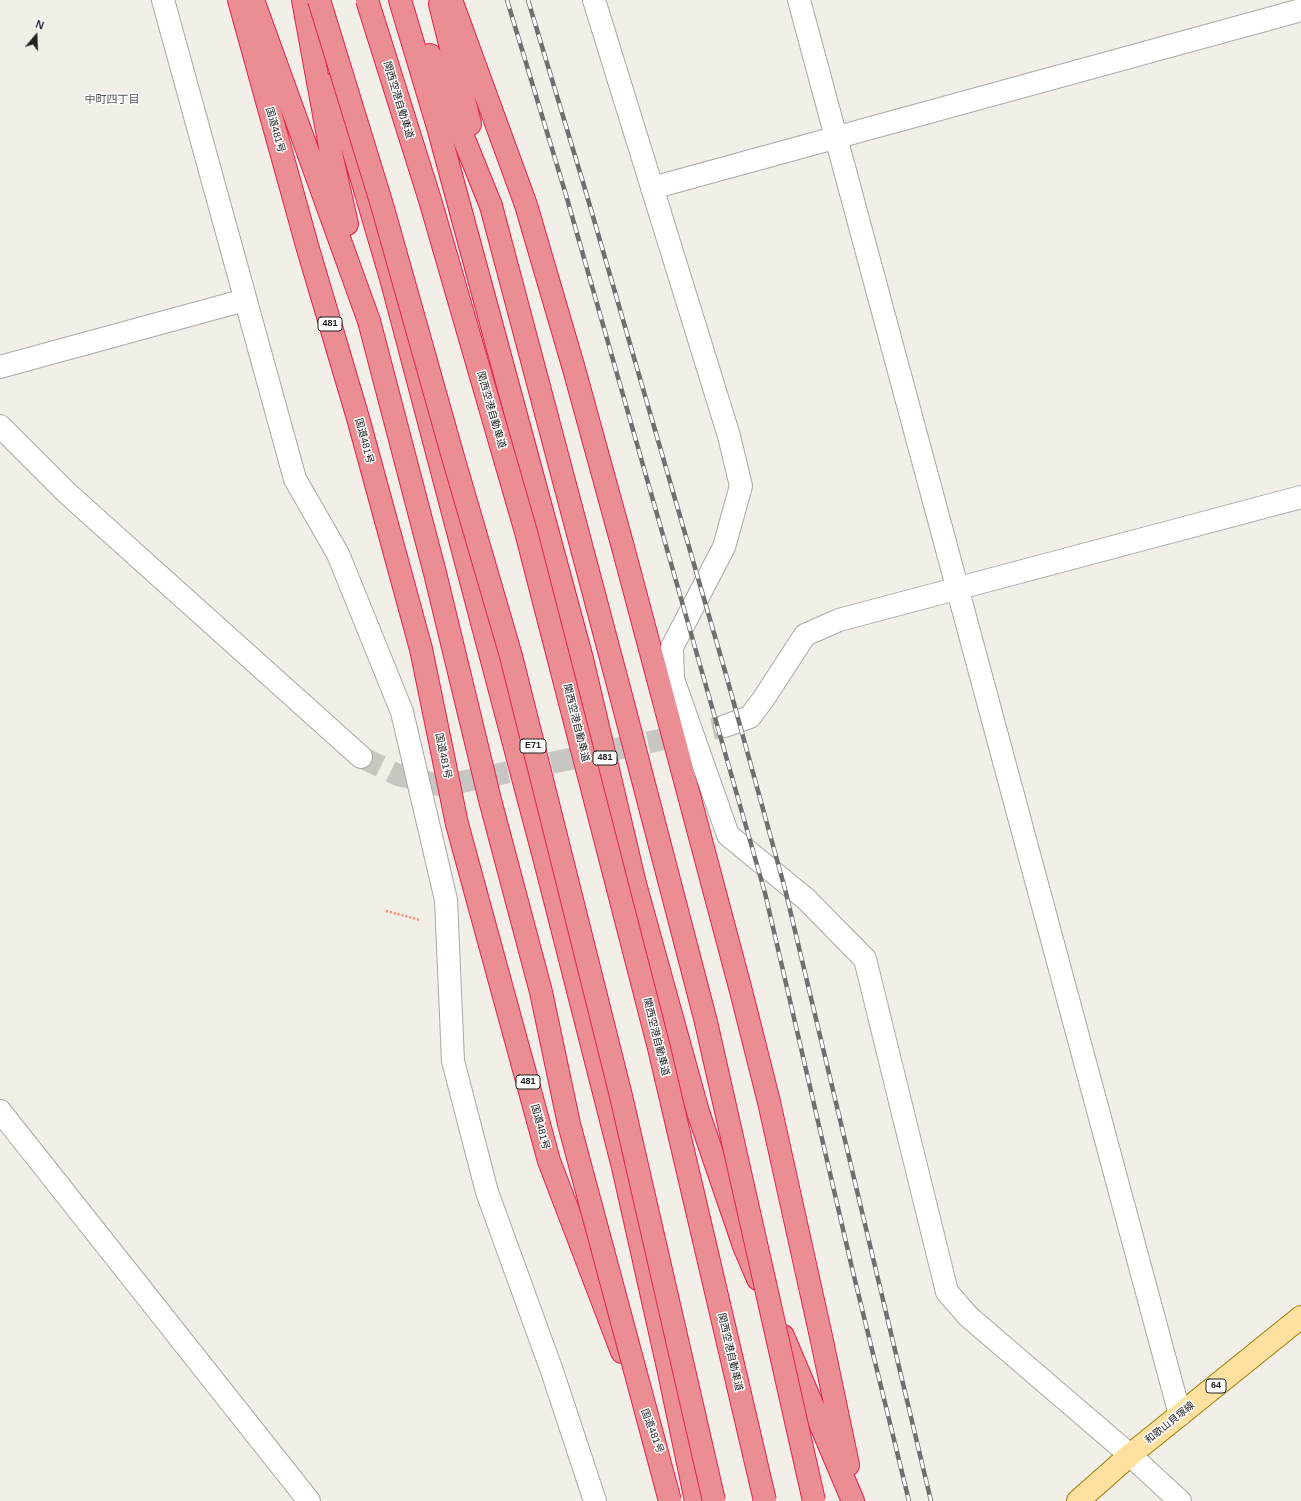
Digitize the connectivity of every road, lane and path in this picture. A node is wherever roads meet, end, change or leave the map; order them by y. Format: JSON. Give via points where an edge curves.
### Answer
{"nodes":[{"id":1,"x":162,"y":0,"type":"edge"},
{"id":2,"x":239,"y":0,"type":"edge"},
{"id":3,"x":253,"y":0,"type":"edge"},
{"id":4,"x":303,"y":0,"type":"edge"},
{"id":5,"x":309,"y":0,"type":"edge"},
{"id":6,"x":319,"y":0,"type":"edge"},
{"id":7,"x":367,"y":0,"type":"edge"},
{"id":8,"x":400,"y":0,"type":"edge"},
{"id":9,"x":408,"y":0,"type":"edge"},
{"id":10,"x":439,"y":0,"type":"edge"},
{"id":11,"x":452,"y":0,"type":"edge"},
{"id":12,"x":594,"y":0,"type":"edge"},
{"id":13,"x":799,"y":0,"type":"edge"},
{"id":14,"x":1301,"y":10,"type":"edge"},
{"id":15,"x":836,"y":138,"type":"junction"},
{"id":16,"x":652,"y":188,"type":"junction"},
{"id":17,"x":491,"y":206,"type":"junction"},
{"id":18,"x":246,"y":300,"type":"junction"},
{"id":19,"x":369,"y":321,"type":"junction"},
{"id":20,"x":0,"y":367,"type":"edge"},
{"id":21,"x":0,"y":426,"type":"edge"},
{"id":22,"x":1301,"y":497,"type":"edge"},
{"id":23,"x":958,"y":588,"type":"junction"},
{"id":24,"x":725,"y":726,"type":"tunnel mouth"},
{"id":25,"x":361,"y":757,"type":"tunnel mouth"},
{"id":26,"x":386,"y":911,"type":"dead end"},
{"id":27,"x":447,"y":928,"type":"junction"},
{"id":28,"x":0,"y":1111,"type":"edge"},
{"id":29,"x":1301,"y":1317,"type":"edge"},
{"id":30,"x":552,"y":1371,"type":"junction"},
{"id":31,"x":1180,"y":1415,"type":"junction"},
{"id":32,"x":1130,"y":1455,"type":"junction"},
{"id":33,"x":309,"y":1501,"type":"edge"},
{"id":34,"x":595,"y":1501,"type":"edge"},
{"id":35,"x":604,"y":1501,"type":"edge"},
{"id":36,"x":670,"y":1501,"type":"edge"},
{"id":37,"x":678,"y":1501,"type":"edge"},
{"id":38,"x":696,"y":1501,"type":"edge"},
{"id":39,"x":714,"y":1501,"type":"edge"},
{"id":40,"x":765,"y":1501,"type":"edge"},
{"id":41,"x":814,"y":1501,"type":"edge"},
{"id":42,"x":855,"y":1501,"type":"edge"},
{"id":43,"x":1078,"y":1501,"type":"edge"},
{"id":44,"x":1180,"y":1501,"type":"edge"}],
"edges":[{"from":1,"to":18,"type":"street"},
{"from":2,"to":37,"type":"highway","name":"国道481号","number":"481","via":[[421,649],[457,824],[549,1161]]},
{"from":3,"to":19,"type":"highway"},
{"from":4,"to":19,"type":"highway","via":[[332,158]]},
{"from":5,"to":38,"type":"highway","via":[[392,282],[545,861],[623,1167]]},
{"from":6,"to":39,"type":"highway","number":"E71","bridge":true,"via":[[382,205],[511,656],[621,1096]]},
{"from":7,"to":40,"type":"highway","name":"関西空港自動車道","bridge":true,"via":[[430,200],[526,532],[659,1048]]},
{"from":8,"to":42,"type":"highway","number":"481","via":[[438,127],[543,513],[582,659],[635,884],[698,1112],[744,1246]]},
{"from":9,"to":17,"type":"highway"},
{"from":10,"to":17,"type":"highway"},
{"from":11,"to":42,"type":"highway","number":"481","via":[[526,205],[626,559],[769,1102]]},
{"from":12,"to":16,"type":"street"},
{"from":13,"to":15,"type":"street"},
{"from":14,"to":15,"type":"street"},
{"from":15,"to":16,"type":"street"},
{"from":15,"to":23,"type":"street"},
{"from":16,"to":32,"type":"street","via":[[729,436],[741,486],[724,547],[672,647],[673,679],[728,835],[806,898],[865,959],[947,1292],[969,1317]]},
{"from":17,"to":41,"type":"highway","bridge":true,"via":[[706,1022]]},
{"from":18,"to":20,"type":"street"},
{"from":18,"to":27,"type":"street","via":[[295,480],[338,554],[402,712],[446,900]]},
{"from":19,"to":36,"type":"highway","bridge":true,"via":[[541,992],[569,1124]]},
{"from":21,"to":25,"type":"street","via":[[67,493]]},
{"from":22,"to":23,"type":"street"},
{"from":23,"to":24,"type":"street","via":[[839,620],[805,635],[750,717]]},
{"from":23,"to":31,"type":"street"},
{"from":26,"to":27,"type":"path"},
{"from":27,"to":30,"type":"street","via":[[453,1061],[487,1192]]},
{"from":28,"to":33,"type":"street"},
{"from":29,"to":31,"type":"main road","name":"和歌山貝塚線","number":"64"},
{"from":30,"to":34,"type":"street"},
{"from":30,"to":35,"type":"street"},
{"from":31,"to":32,"type":"main road","name":"和歌山貝塚線","number":"64"},
{"from":32,"to":43,"type":"main road","name":"和歌山貝塚線","number":"64"},
{"from":32,"to":44,"type":"street"}]}
